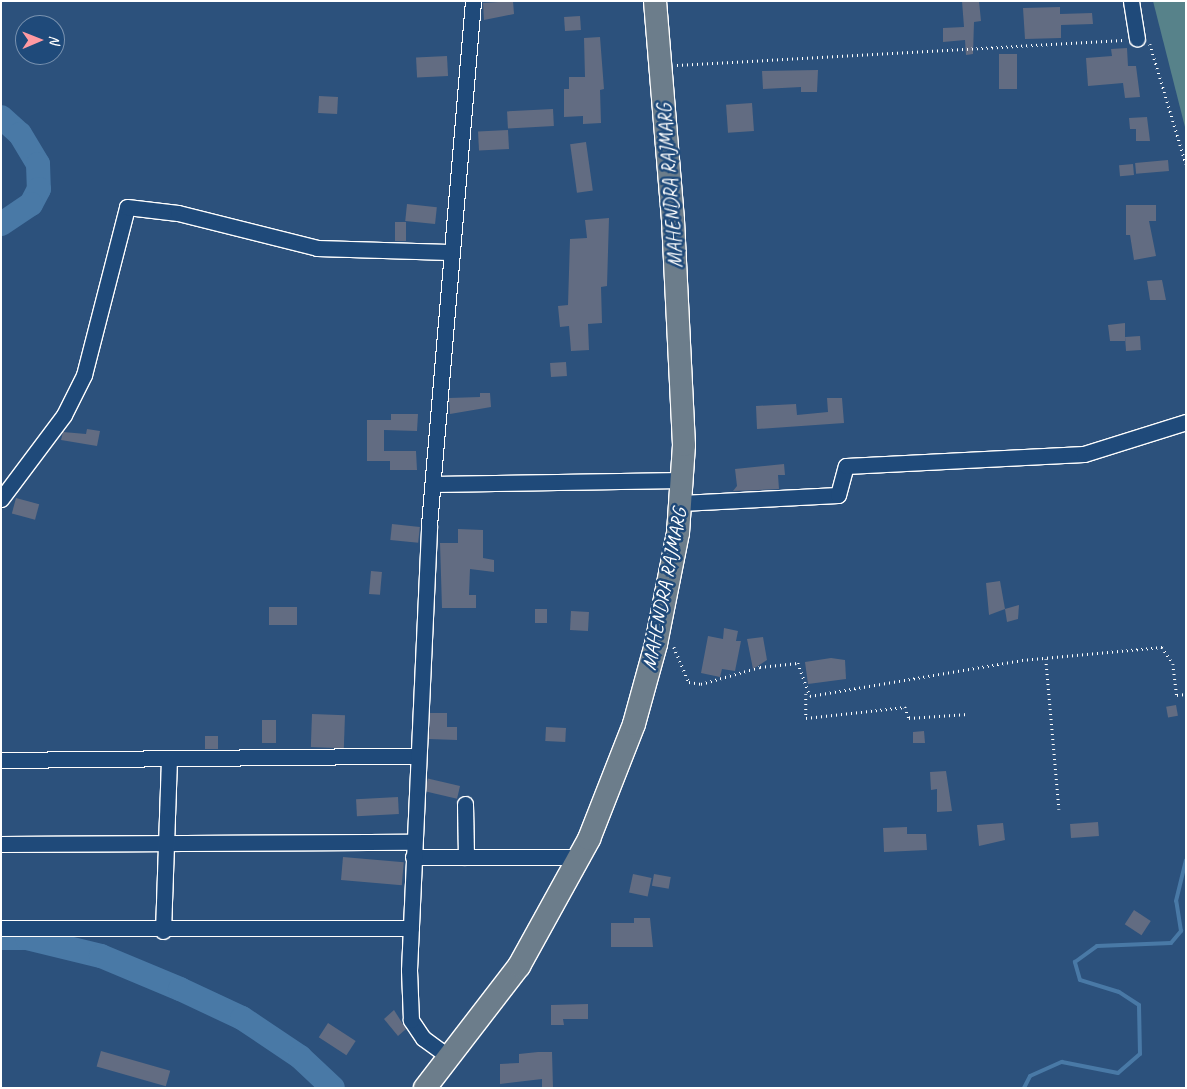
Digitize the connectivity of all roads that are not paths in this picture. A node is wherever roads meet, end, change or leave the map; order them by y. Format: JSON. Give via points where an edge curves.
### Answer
{"nodes":[{"id":1,"x":473,"y":1,"type":"edge"},
{"id":2,"x":655,"y":1,"type":"edge"},
{"id":3,"x":1132,"y":1,"type":"edge"},
{"id":4,"x":1137,"y":39,"type":"road end"},
{"id":5,"x":449,"y":252,"type":"junction"},
{"id":6,"x":1186,"y":422,"type":"edge"},
{"id":7,"x":682,"y":480,"type":"junction"},
{"id":8,"x":433,"y":484,"type":"junction"},
{"id":9,"x":1,"y":499,"type":"edge"},
{"id":10,"x":681,"y":503,"type":"junction"},
{"id":11,"x":417,"y":756,"type":"junction"},
{"id":12,"x":1,"y":760,"type":"edge"},
{"id":13,"x":169,"y":761,"type":"junction"},
{"id":14,"x":465,"y":804,"type":"dead end"},
{"id":15,"x":1,"y":844,"type":"edge"},
{"id":16,"x":165,"y":846,"type":"junction"},
{"id":17,"x":413,"y":849,"type":"junction"},
{"id":18,"x":466,"y":857,"type":"junction"},
{"id":19,"x":579,"y":857,"type":"junction"},
{"id":20,"x":1,"y":928,"type":"edge"},
{"id":21,"x":411,"y":928,"type":"junction"},
{"id":22,"x":163,"y":931,"type":"junction"},
{"id":23,"x":449,"y":1057,"type":"junction"},
{"id":24,"x":427,"y":1086,"type":"edge"}],
"edges":[{"from":1,"to":5,"type":"street"},
{"from":2,"to":7,"type":"highway","name":"MAHENDRA RAJMARG","via":[[683,372]]},
{"from":3,"to":4,"type":"street"},
{"from":5,"to":8,"type":"street"},
{"from":5,"to":9,"type":"street","via":[[309,247],[178,213],[127,207],[84,376],[64,415]]},
{"from":6,"to":10,"type":"street","via":[[1084,454],[846,466],[838,495]]},
{"from":7,"to":8,"type":"street"},
{"from":7,"to":10,"type":"highway","name":"MAHENDRA RAJMARG"},
{"from":8,"to":11,"type":"street"},
{"from":10,"to":19,"type":"highway","name":"MAHENDRA RAJMARG","via":[[646,685],[604,804]]},
{"from":11,"to":13,"type":"street"},
{"from":11,"to":17,"type":"street"},
{"from":12,"to":13,"type":"street"},
{"from":13,"to":16,"type":"street"},
{"from":14,"to":18,"type":"street"},
{"from":15,"to":16,"type":"street"},
{"from":16,"to":17,"type":"street"},
{"from":16,"to":22,"type":"street"},
{"from":17,"to":18,"type":"street"},
{"from":17,"to":21,"type":"street"},
{"from":18,"to":19,"type":"street"},
{"from":19,"to":23,"type":"highway","name":"MAHENDRA RAJMARG","via":[[519,966]]},
{"from":20,"to":22,"type":"street"},
{"from":21,"to":22,"type":"street"},
{"from":21,"to":23,"type":"street","via":[[411,1020],[423,1038]]},
{"from":23,"to":24,"type":"highway","name":"MAHENDRA RAJMARG"}]}
